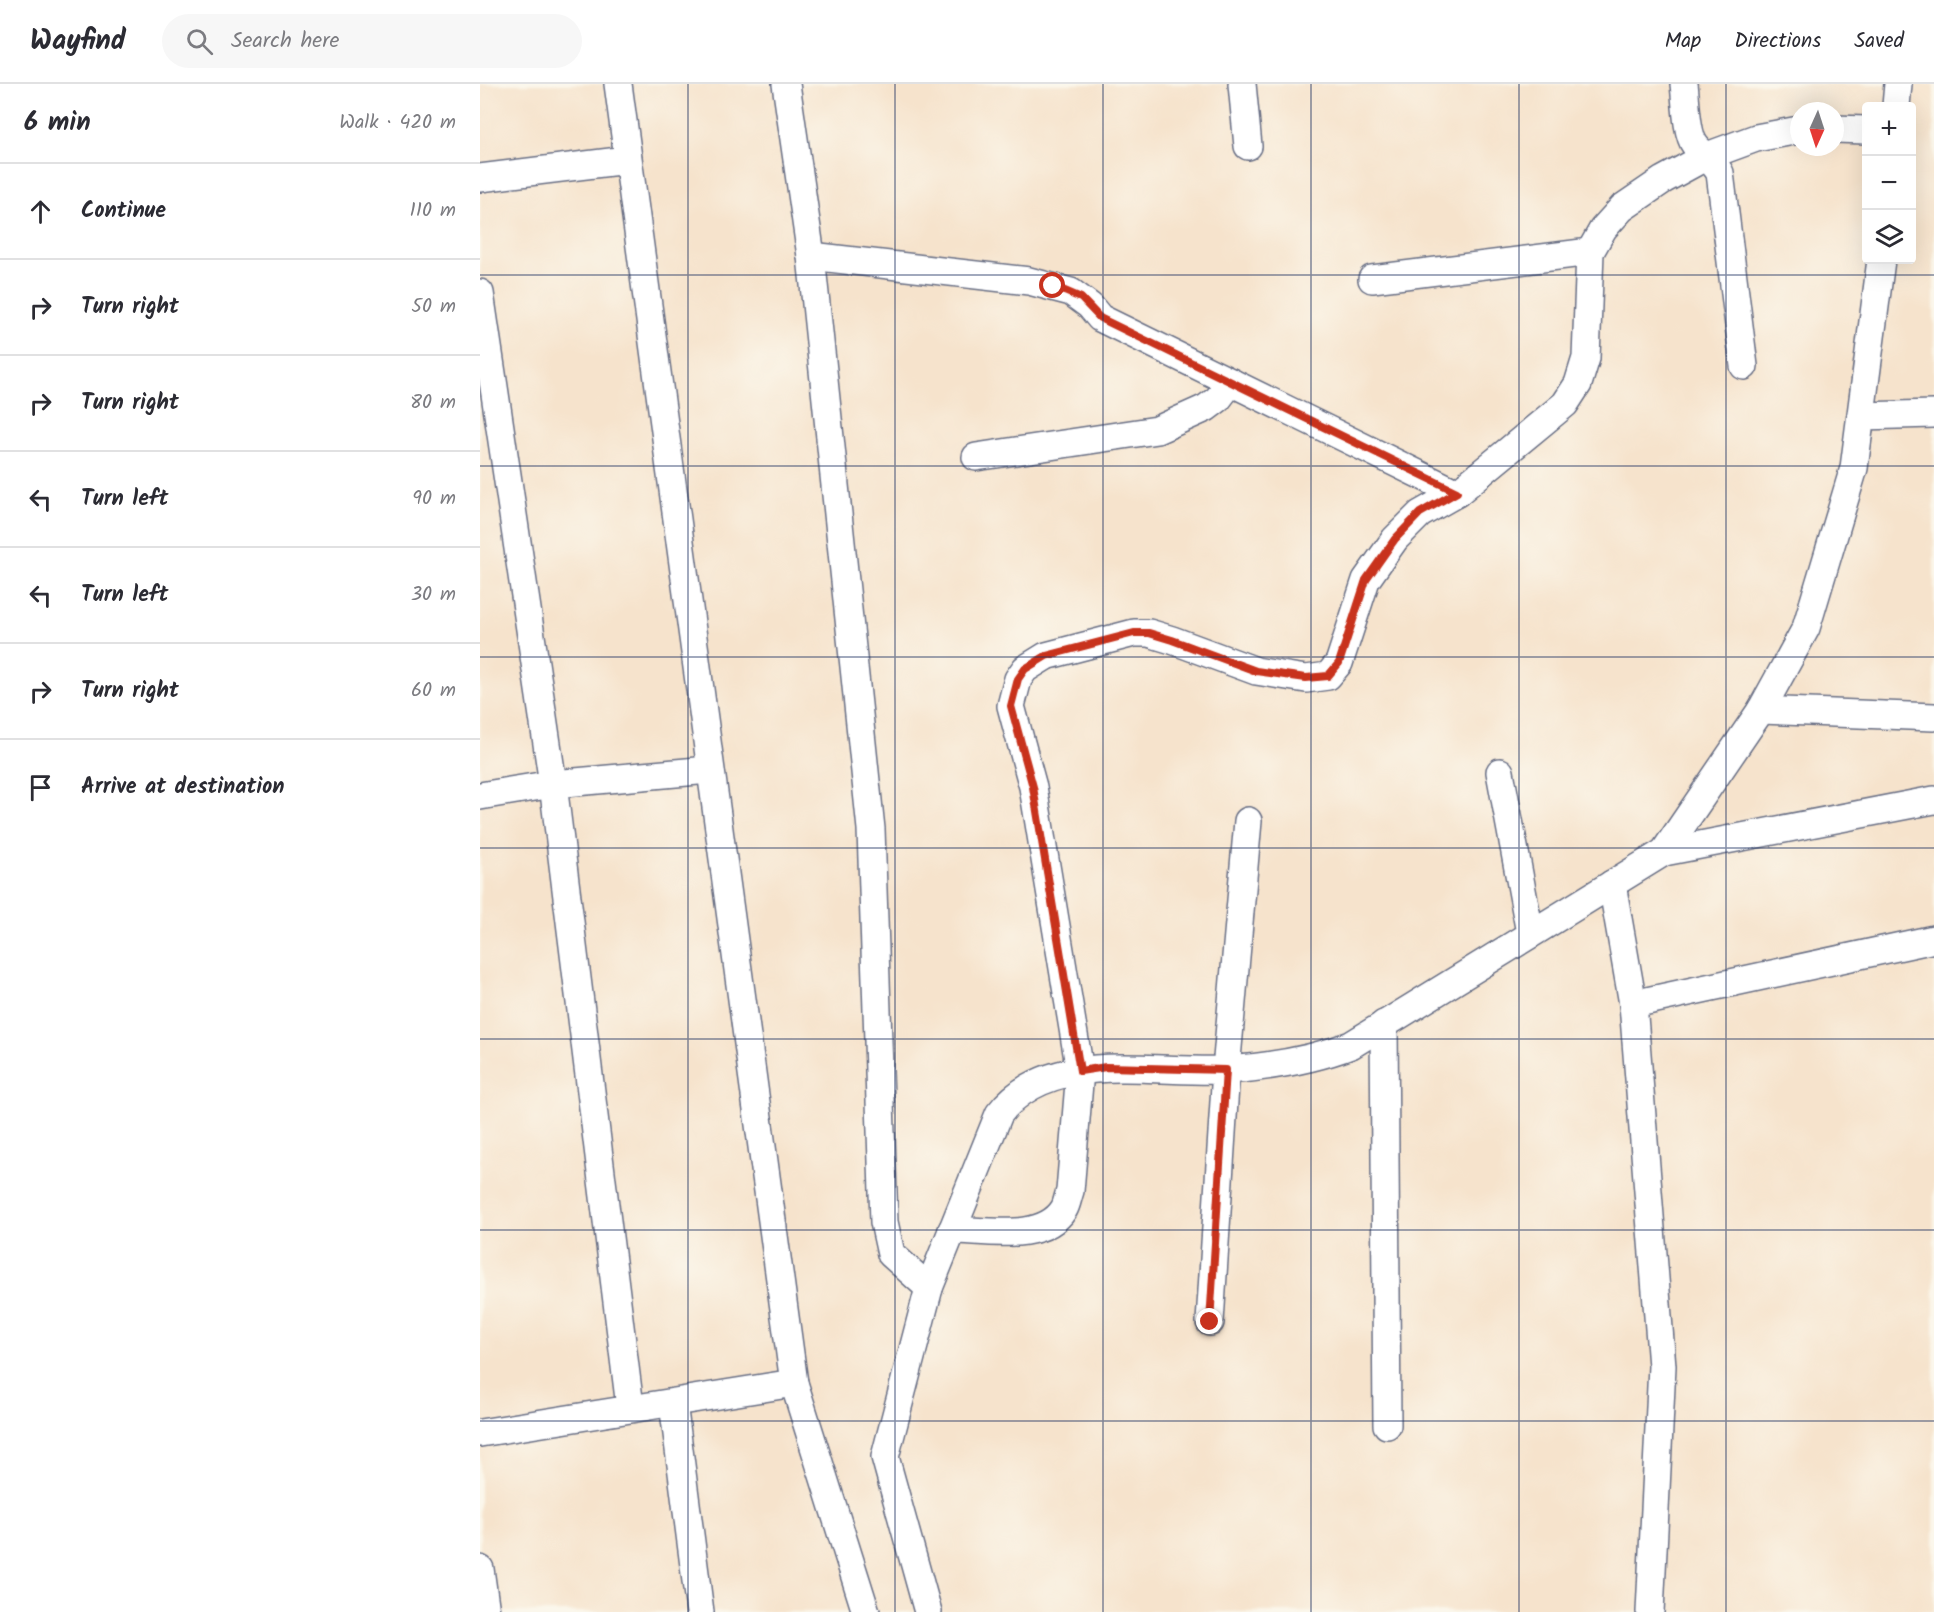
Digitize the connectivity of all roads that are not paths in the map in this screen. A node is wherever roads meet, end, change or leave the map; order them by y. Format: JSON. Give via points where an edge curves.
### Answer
{"nodes":[{"id":1,"x":618,"y":84,"type":"edge"},
{"id":2,"x":786,"y":84,"type":"edge"},
{"id":3,"x":1242,"y":84,"type":"edge"},
{"id":4,"x":1684,"y":84,"type":"edge"},
{"id":5,"x":1898,"y":84,"type":"edge"},
{"id":6,"x":1896,"y":102,"type":"edge"},
{"id":7,"x":1844,"y":129,"type":"edge"},
{"id":8,"x":1862,"y":130,"type":"edge"},
{"id":9,"x":1790,"y":132,"type":"edge"},
{"id":10,"x":1248,"y":146,"type":"dead end"},
{"id":11,"x":1707,"y":156,"type":"junction"},
{"id":12,"x":627,"y":160,"type":"junction"},
{"id":13,"x":480,"y":178,"type":"edge"},
{"id":14,"x":1590,"y":252,"type":"junction"},
{"id":15,"x":811,"y":256,"type":"junction"},
{"id":16,"x":1880,"y":264,"type":"edge"},
{"id":17,"x":1372,"y":279,"type":"dead end"},
{"id":18,"x":480,"y":293,"type":"edge"},
{"id":19,"x":1744,"y":366,"type":"dead end"},
{"id":20,"x":1231,"y":382,"type":"junction"},
{"id":21,"x":1934,"y":414,"type":"edge"},
{"id":22,"x":1861,"y":416,"type":"junction"},
{"id":23,"x":976,"y":457,"type":"dead end"},
{"id":24,"x":1457,"y":492,"type":"junction"},
{"id":25,"x":1761,"y":710,"type":"junction"},
{"id":26,"x":1934,"y":717,"type":"edge"},
{"id":27,"x":710,"y":770,"type":"junction"},
{"id":28,"x":1500,"y":772,"type":"dead end"},
{"id":29,"x":553,"y":784,"type":"junction"},
{"id":30,"x":480,"y":796,"type":"edge"},
{"id":31,"x":1934,"y":800,"type":"edge"},
{"id":32,"x":1248,"y":821,"type":"dead end"},
{"id":33,"x":1664,"y":852,"type":"junction"},
{"id":34,"x":1612,"y":884,"type":"junction"},
{"id":35,"x":1530,"y":933,"type":"junction"},
{"id":36,"x":1934,"y":939,"type":"edge"},
{"id":37,"x":1633,"y":1004,"type":"junction"},
{"id":38,"x":1384,"y":1024,"type":"junction"},
{"id":39,"x":1226,"y":1070,"type":"junction"},
{"id":40,"x":1080,"y":1071,"type":"junction"},
{"id":41,"x":952,"y":1230,"type":"junction"},
{"id":42,"x":929,"y":1288,"type":"junction"},
{"id":43,"x":1210,"y":1322,"type":"dead end"},
{"id":44,"x":794,"y":1383,"type":"junction"},
{"id":45,"x":673,"y":1403,"type":"junction"},
{"id":46,"x":630,"y":1407,"type":"junction"},
{"id":47,"x":1387,"y":1425,"type":"dead end"},
{"id":48,"x":480,"y":1433,"type":"edge"},
{"id":49,"x":480,"y":1569,"type":"edge"},
{"id":50,"x":486,"y":1612,"type":"edge"},
{"id":51,"x":700,"y":1612,"type":"edge"},
{"id":52,"x":866,"y":1612,"type":"edge"},
{"id":53,"x":928,"y":1612,"type":"edge"},
{"id":54,"x":1650,"y":1612,"type":"edge"}],
"edges":[{"from":1,"to":12,"type":"street"},
{"from":2,"to":15,"type":"street"},
{"from":3,"to":10,"type":"street"},
{"from":4,"to":11,"type":"street","via":[[1691,136]]},
{"from":5,"to":6,"type":"street"},
{"from":7,"to":8,"type":"street"},
{"from":9,"to":11,"type":"street","via":[[1756,138]]},
{"from":11,"to":14,"type":"street","via":[[1622,207]]},
{"from":11,"to":19,"type":"street","via":[[1714,162],[1722,182]]},
{"from":12,"to":13,"type":"street"},
{"from":12,"to":27,"type":"street"},
{"from":14,"to":17,"type":"street"},
{"from":14,"to":24,"type":"street","via":[[1586,358],[1578,384],[1565,404]]},
{"from":15,"to":20,"type":"street","via":[[1029,280],[1053,286],[1081,298],[1100,318]]},
{"from":15,"to":42,"type":"street","via":[[871,829],[884,1222],[891,1254]]},
{"from":16,"to":22,"type":"street"},
{"from":18,"to":29,"type":"street"},
{"from":20,"to":23,"type":"street","via":[[1206,408],[1157,430]]},
{"from":20,"to":24,"type":"street"},
{"from":21,"to":22,"type":"street"},
{"from":22,"to":25,"type":"street","via":[[1854,468],[1806,628]]},
{"from":24,"to":40,"type":"street","via":[[1420,513],[1395,539],[1366,580],[1339,663],[1328,676],[1306,678],[1256,671],[1172,640],[1134,633],[1046,656],[1025,669],[1018,679],[1011,706],[1033,787]]},
{"from":25,"to":26,"type":"street"},
{"from":25,"to":33,"type":"street"},
{"from":27,"to":29,"type":"street"},
{"from":27,"to":44,"type":"street"},
{"from":28,"to":35,"type":"street"},
{"from":29,"to":30,"type":"street"},
{"from":29,"to":46,"type":"street"},
{"from":31,"to":33,"type":"street"},
{"from":32,"to":39,"type":"street"},
{"from":33,"to":34,"type":"street"},
{"from":34,"to":35,"type":"street"},
{"from":34,"to":37,"type":"street"},
{"from":35,"to":38,"type":"street"},
{"from":36,"to":37,"type":"street"},
{"from":37,"to":54,"type":"street","via":[[1662,1366]]},
{"from":38,"to":39,"type":"street","via":[[1351,1045],[1318,1058]]},
{"from":38,"to":47,"type":"street"},
{"from":39,"to":40,"type":"street","via":[[1106,1067]]},
{"from":39,"to":43,"type":"street"},
{"from":40,"to":41,"type":"street","via":[[1035,1084],[1012,1097],[999,1114]]},
{"from":40,"to":41,"type":"street","via":[[1070,1191],[1064,1209],[1032,1231]]},
{"from":41,"to":42,"type":"street"},
{"from":42,"to":53,"type":"street","via":[[885,1457]]},
{"from":44,"to":45,"type":"street"},
{"from":44,"to":52,"type":"street"},
{"from":45,"to":46,"type":"street"},
{"from":45,"to":51,"type":"street"},
{"from":46,"to":48,"type":"street"},
{"from":49,"to":50,"type":"street"}]}
